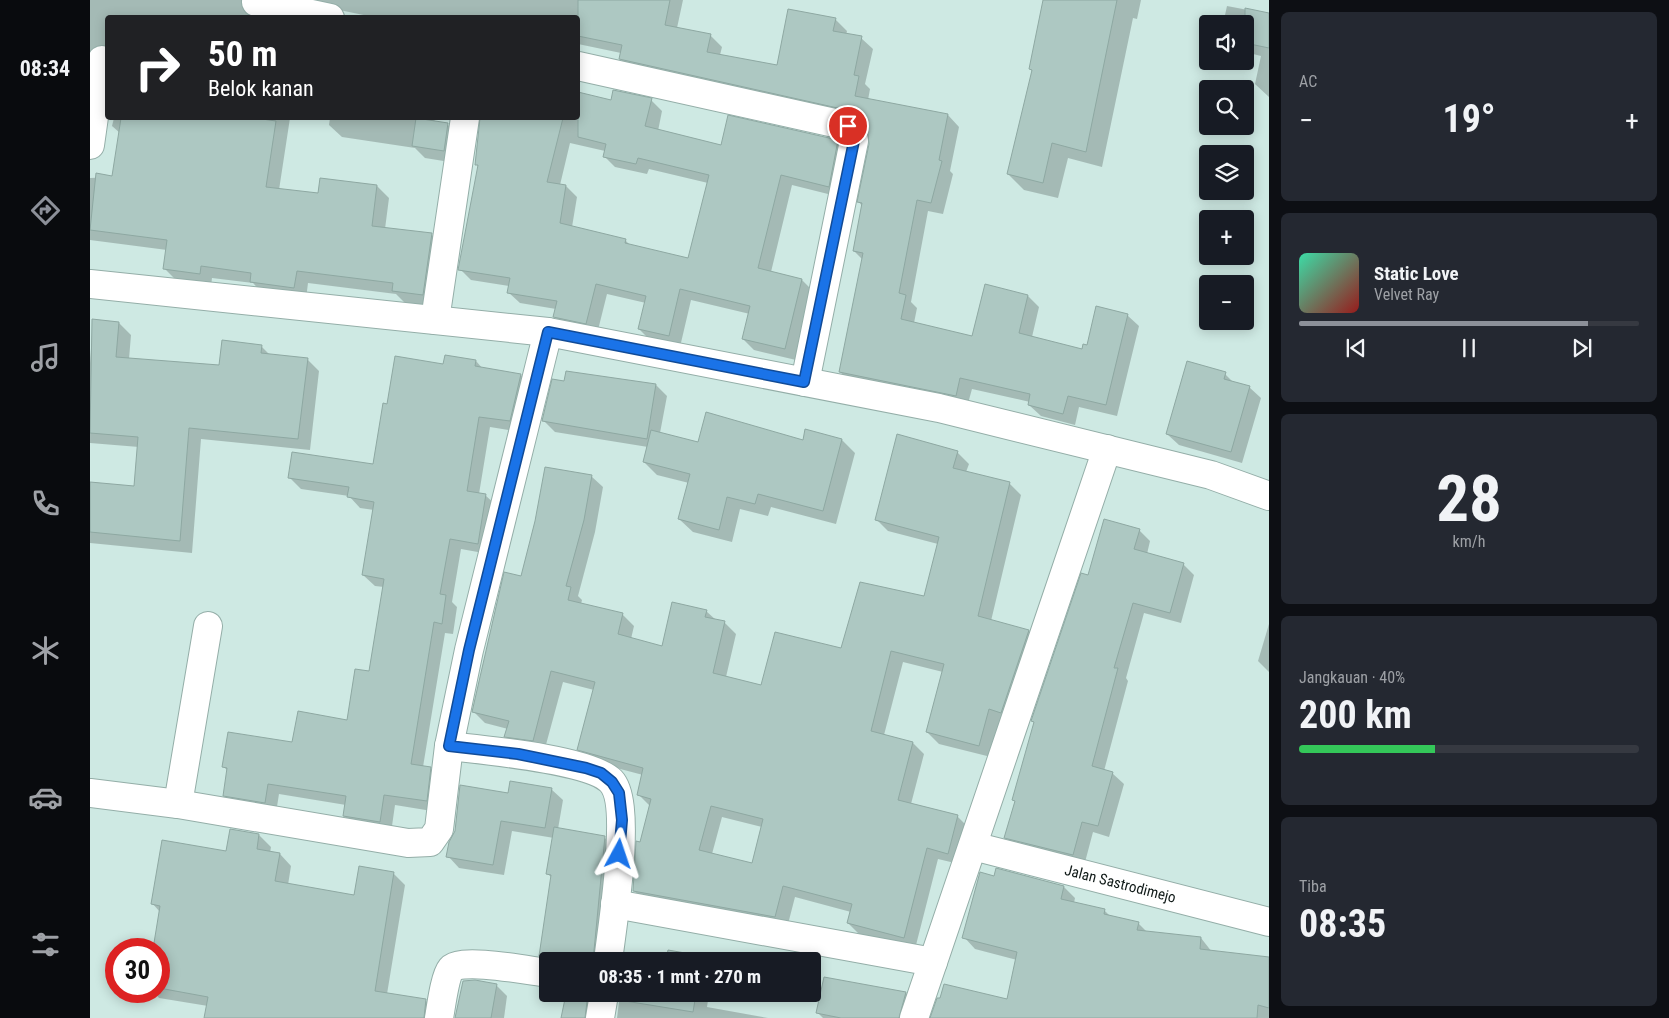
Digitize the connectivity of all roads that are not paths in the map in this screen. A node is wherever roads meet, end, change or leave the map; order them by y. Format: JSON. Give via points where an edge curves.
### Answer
{"nodes":[{"id":1,"x":255,"y":7,"type":"edge"},
{"id":2,"x":310,"y":15,"type":"edge"},
{"id":3,"x":100,"y":60,"type":"edge"},
{"id":4,"x":580,"y":66,"type":"edge"},
{"id":5,"x":465,"y":120,"type":"edge"},
{"id":6,"x":90,"y":145,"type":"edge"},
{"id":7,"x":90,"y":284,"type":"edge"},
{"id":8,"x":435,"y":320,"type":"junction"},
{"id":9,"x":548,"y":332,"type":"junction"},
{"id":10,"x":804,"y":382,"type":"junction"},
{"id":11,"x":1107,"y":449,"type":"junction"},
{"id":12,"x":1269,"y":496,"type":"edge"},
{"id":13,"x":208,"y":626,"type":"dead end"},
{"id":14,"x":449,"y":746,"type":"junction"},
{"id":15,"x":90,"y":793,"type":"edge"},
{"id":16,"x":178,"y":804,"type":"junction"},
{"id":17,"x":973,"y":846,"type":"junction"},
{"id":18,"x":615,"y":904,"type":"junction"},
{"id":19,"x":1269,"y":922,"type":"edge"},
{"id":20,"x":609,"y":952,"type":"edge"},
{"id":21,"x":933,"y":962,"type":"junction"},
{"id":22,"x":539,"y":972,"type":"edge"},
{"id":23,"x":603,"y":1002,"type":"edge"},
{"id":24,"x":439,"y":1018,"type":"edge"},
{"id":25,"x":600,"y":1018,"type":"edge"},
{"id":26,"x":914,"y":1018,"type":"edge"}],
"edges":[{"from":1,"to":2,"type":"street"},
{"from":3,"to":6,"type":"street"},
{"from":4,"to":10,"type":"street","via":[[848,126],[852,130],[854,141]]},
{"from":5,"to":8,"type":"street"},
{"from":7,"to":8,"type":"street"},
{"from":8,"to":9,"type":"street"},
{"from":9,"to":10,"type":"street"},
{"from":9,"to":14,"type":"street","via":[[469,650]]},
{"from":10,"to":11,"type":"street","via":[[939,408]]},
{"from":11,"to":12,"type":"street","via":[[1211,475]]},
{"from":11,"to":17,"type":"street"},
{"from":13,"to":16,"type":"street"},
{"from":14,"to":16,"type":"street","via":[[439,829],[430,842],[408,843]]},
{"from":14,"to":18,"type":"street","via":[[518,754],[586,768],[601,773],[612,782],[619,793],[622,820]]},
{"from":15,"to":16,"type":"street"},
{"from":17,"to":19,"type":"street","name":"Jalan Sastrodimejo"},
{"from":17,"to":21,"type":"street"},
{"from":18,"to":20,"type":"street"},
{"from":18,"to":21,"type":"street"},
{"from":21,"to":26,"type":"street"},
{"from":22,"to":24,"type":"street","via":[[456,964],[450,970]]},
{"from":23,"to":25,"type":"street"}]}
